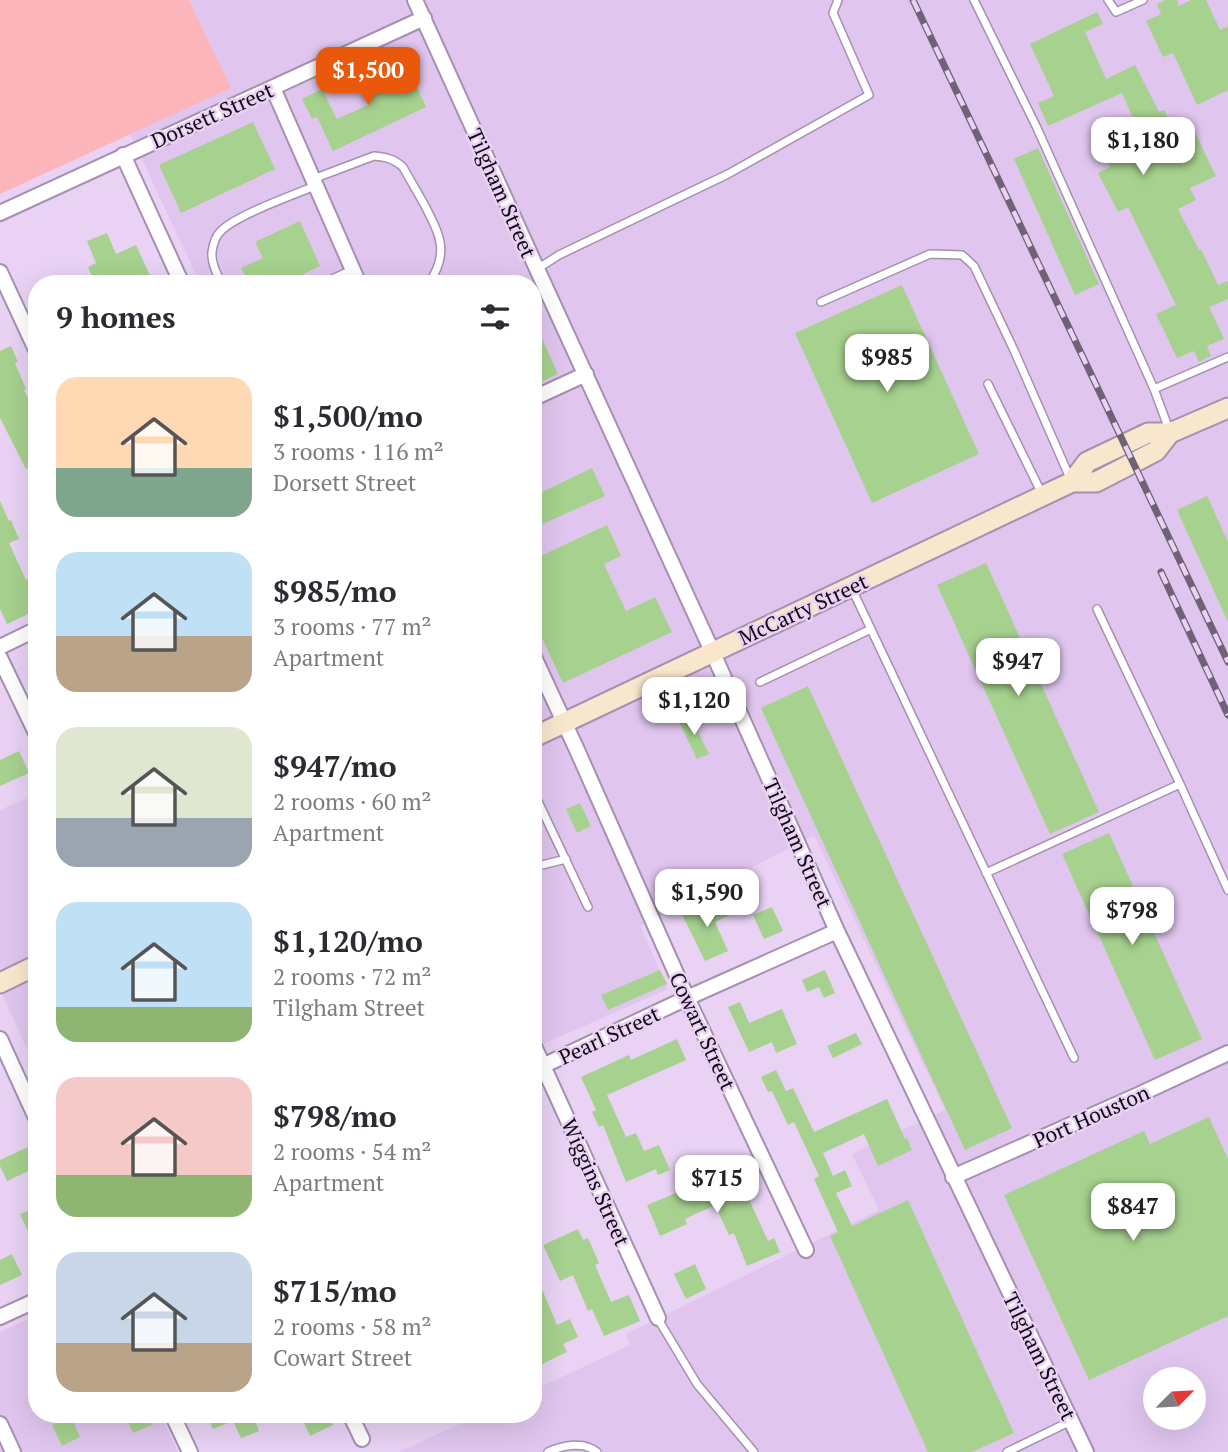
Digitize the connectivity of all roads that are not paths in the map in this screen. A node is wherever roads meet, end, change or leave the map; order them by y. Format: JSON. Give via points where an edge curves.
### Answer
{"nodes":[{"id":1,"x":415,"y":0,"type":"edge"},
{"id":2,"x":838,"y":0,"type":"edge"},
{"id":3,"x":974,"y":0,"type":"edge"},
{"id":4,"x":1108,"y":0,"type":"edge"},
{"id":5,"x":1143,"y":0,"type":"edge"},
{"id":6,"x":424,"y":18,"type":"junction"},
{"id":7,"x":272,"y":88,"type":"junction"},
{"id":8,"x":123,"y":155,"type":"junction"},
{"id":9,"x":314,"y":182,"type":"junction"},
{"id":10,"x":0,"y":213,"type":"edge"},
{"id":11,"x":353,"y":269,"type":"junction"},
{"id":12,"x":537,"y":269,"type":"junction"},
{"id":13,"x":0,"y":272,"type":"edge"},
{"id":14,"x":178,"y":275,"type":"edge"},
{"id":15,"x":218,"y":275,"type":"edge"},
{"id":16,"x":340,"y":275,"type":"edge"},
{"id":17,"x":355,"y":275,"type":"edge"},
{"id":18,"x":433,"y":275,"type":"edge"},
{"id":19,"x":540,"y":275,"type":"edge"},
{"id":20,"x":542,"y":280,"type":"edge"},
{"id":21,"x":821,"y":303,"type":"dead end"},
{"id":22,"x":28,"y":333,"type":"edge"},
{"id":23,"x":1228,"y":357,"type":"edge"},
{"id":24,"x":586,"y":374,"type":"junction"},
{"id":25,"x":988,"y":384,"type":"dead end"},
{"id":26,"x":1154,"y":389,"type":"junction"},
{"id":27,"x":542,"y":394,"type":"edge"},
{"id":28,"x":1228,"y":408,"type":"edge"},
{"id":29,"x":1170,"y":433,"type":"junction"},
{"id":30,"x":1072,"y":482,"type":"junction"},
{"id":31,"x":1043,"y":496,"type":"junction"},
{"id":32,"x":851,"y":587,"type":"junction"},
{"id":33,"x":1097,"y":609,"type":"dead end"},
{"id":34,"x":871,"y":629,"type":"junction"},
{"id":35,"x":28,"y":633,"type":"edge"},
{"id":36,"x":0,"y":646,"type":"edge"},
{"id":37,"x":712,"y":651,"type":"junction"},
{"id":38,"x":0,"y":657,"type":"edge"},
{"id":39,"x":542,"y":675,"type":"edge"},
{"id":40,"x":760,"y":682,"type":"dead end"},
{"id":41,"x":28,"y":716,"type":"edge"},
{"id":42,"x":564,"y":723,"type":"junction"},
{"id":43,"x":542,"y":733,"type":"edge"},
{"id":44,"x":1181,"y":784,"type":"junction"},
{"id":45,"x":542,"y":810,"type":"edge"},
{"id":46,"x":566,"y":859,"type":"junction"},
{"id":47,"x":542,"y":865,"type":"edge"},
{"id":48,"x":986,"y":873,"type":"junction"},
{"id":49,"x":1228,"y":890,"type":"edge"},
{"id":50,"x":588,"y":907,"type":"dead end"},
{"id":51,"x":837,"y":931,"type":"junction"},
{"id":52,"x":28,"y":969,"type":"edge"},
{"id":53,"x":0,"y":983,"type":"edge"},
{"id":54,"x":687,"y":998,"type":"junction"},
{"id":55,"x":0,"y":1039,"type":"edge"},
{"id":56,"x":1228,"y":1053,"type":"edge"},
{"id":57,"x":1074,"y":1058,"type":"dead end"},
{"id":58,"x":542,"y":1066,"type":"edge"},
{"id":59,"x":542,"y":1076,"type":"edge"},
{"id":60,"x":28,"y":1100,"type":"edge"},
{"id":61,"x":953,"y":1177,"type":"junction"},
{"id":62,"x":806,"y":1250,"type":"dead end"},
{"id":63,"x":28,"y":1304,"type":"edge"},
{"id":64,"x":0,"y":1317,"type":"edge"},
{"id":65,"x":658,"y":1318,"type":"joint"},
{"id":66,"x":1072,"y":1421,"type":"junction"},
{"id":67,"x":176,"y":1423,"type":"edge"},
{"id":68,"x":354,"y":1423,"type":"edge"},
{"id":69,"x":0,"y":1424,"type":"edge"},
{"id":70,"x":362,"y":1439,"type":"dead end"},
{"id":71,"x":13,"y":1452,"type":"edge"},
{"id":72,"x":190,"y":1452,"type":"edge"},
{"id":73,"x":548,"y":1452,"type":"edge"},
{"id":74,"x":597,"y":1452,"type":"edge"},
{"id":75,"x":754,"y":1452,"type":"edge"},
{"id":76,"x":1007,"y":1452,"type":"edge"},
{"id":77,"x":1086,"y":1452,"type":"edge"}],
"edges":[{"from":1,"to":6,"type":"street","name":"Tilgham Street"},
{"from":2,"to":12,"type":"lane","via":[[833,13],[869,95],[727,174]]},
{"from":3,"to":26,"type":"lane"},
{"from":4,"to":5,"type":"lane","via":[[1116,12]]},
{"from":6,"to":7,"type":"street","name":"Dorsett Street"},
{"from":6,"to":12,"type":"street","name":"Tilgham Street"},
{"from":7,"to":8,"type":"street","name":"Dorsett Street"},
{"from":7,"to":9,"type":"street"},
{"from":8,"to":10,"type":"street","name":"Dorsett Street"},
{"from":8,"to":14,"type":"street"},
{"from":9,"to":11,"type":"street"},
{"from":9,"to":15,"type":"lane","via":[[220,232],[211,255]]},
{"from":9,"to":18,"type":"lane","via":[[374,156],[403,167],[439,233],[441,249]]},
{"from":11,"to":16,"type":"lane"},
{"from":11,"to":17,"type":"street"},
{"from":12,"to":19,"type":"street","name":"Tilgham Street"},
{"from":13,"to":22,"type":"street"},
{"from":20,"to":24,"type":"street","name":"Tilgham Street"},
{"from":21,"to":30,"type":"lane","via":[[930,254],[962,254],[974,266]]},
{"from":23,"to":26,"type":"lane"},
{"from":24,"to":27,"type":"street"},
{"from":24,"to":37,"type":"street","name":"Tilgham Street"},
{"from":25,"to":31,"type":"lane"},
{"from":26,"to":29,"type":"lane"},
{"from":28,"to":29,"type":"main road","name":"McCarty Street"},
{"from":29,"to":30,"type":"main road","name":"McCarty Street","via":[[1156,451],[1097,482]]},
{"from":30,"to":31,"type":"main road","name":"McCarty Street"},
{"from":31,"to":32,"type":"main road","name":"McCarty Street"},
{"from":32,"to":34,"type":"lane"},
{"from":32,"to":37,"type":"main road","name":"McCarty Street"},
{"from":33,"to":44,"type":"lane"},
{"from":34,"to":40,"type":"lane"},
{"from":34,"to":48,"type":"lane"},
{"from":35,"to":36,"type":"street"},
{"from":37,"to":42,"type":"main road","name":"McCarty Street"},
{"from":37,"to":51,"type":"street","name":"Tilgham Street"},
{"from":38,"to":41,"type":"street"},
{"from":39,"to":42,"type":"street","name":"Cowart Street"},
{"from":42,"to":43,"type":"main road","name":"McCarty Street"},
{"from":42,"to":54,"type":"street","name":"Cowart Street"},
{"from":44,"to":48,"type":"lane"},
{"from":44,"to":49,"type":"lane"},
{"from":45,"to":46,"type":"lane"},
{"from":46,"to":47,"type":"lane"},
{"from":46,"to":50,"type":"lane"},
{"from":48,"to":57,"type":"lane"},
{"from":51,"to":54,"type":"street","name":"Pearl Street"},
{"from":51,"to":61,"type":"street","name":"Tilgham Street"},
{"from":52,"to":53,"type":"main road"},
{"from":54,"to":58,"type":"street","name":"Pearl Street"},
{"from":54,"to":62,"type":"street","name":"Cowart Street"},
{"from":55,"to":60,"type":"street"},
{"from":56,"to":61,"type":"street","name":"Port Houston"},
{"from":59,"to":65,"type":"street","name":"Wiggins Street"},
{"from":61,"to":66,"type":"street","name":"Tilgham Street"},
{"from":63,"to":64,"type":"street"},
{"from":65,"to":75,"type":"lane","via":[[697,1384]]},
{"from":66,"to":76,"type":"lane"},
{"from":66,"to":77,"type":"street","name":"Tilgham Street"},
{"from":67,"to":72,"type":"street"},
{"from":68,"to":70,"type":"street"},
{"from":69,"to":71,"type":"street"},
{"from":73,"to":74,"type":"lane","via":[[576,1444]]}]}
